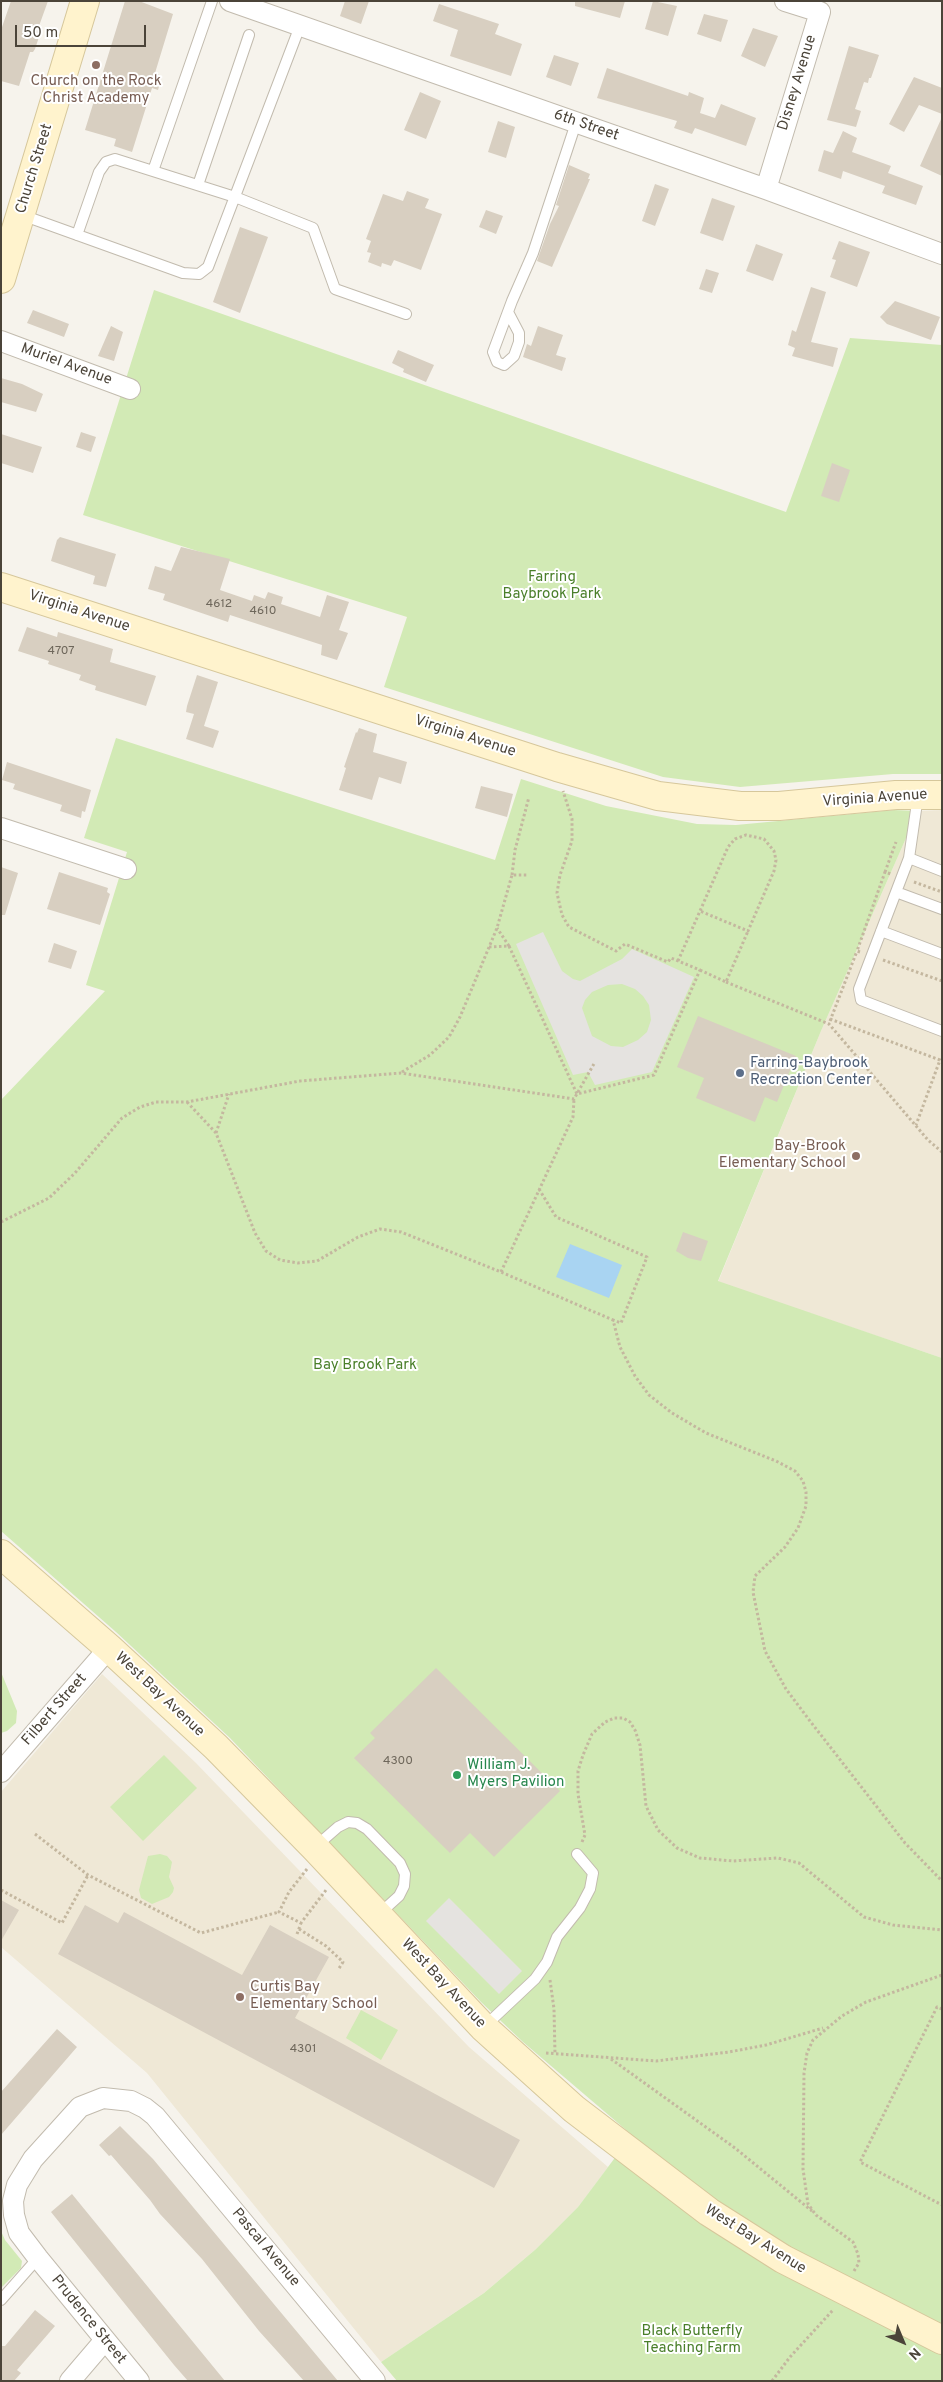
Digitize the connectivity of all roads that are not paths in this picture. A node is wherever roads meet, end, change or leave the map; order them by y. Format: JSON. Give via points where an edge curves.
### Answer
{"nodes":[{"id":1,"x":85,"y":1,"type":"edge"},
{"id":2,"x":212,"y":1,"type":"edge"},
{"id":3,"x":230,"y":1,"type":"edge"},
{"id":4,"x":785,"y":1,"type":"edge"},
{"id":5,"x":300,"y":26,"type":"junction"},
{"id":6,"x":249,"y":35,"type":"dead end"},
{"id":7,"x":576,"y":123,"type":"junction"},
{"id":8,"x":152,"y":171,"type":"junction"},
{"id":9,"x":198,"y":185,"type":"junction"},
{"id":10,"x":766,"y":189,"type":"junction"},
{"id":11,"x":235,"y":197,"type":"junction"},
{"id":12,"x":21,"y":214,"type":"junction"},
{"id":13,"x":78,"y":235,"type":"junction"},
{"id":14,"x":942,"y":254,"type":"edge"},
{"id":15,"x":1,"y":279,"type":"edge"},
{"id":16,"x":508,"y":312,"type":"dead end"},
{"id":17,"x":406,"y":314,"type":"dead end"},
{"id":18,"x":1,"y":341,"type":"edge"},
{"id":19,"x":130,"y":389,"type":"dead end"},
{"id":20,"x":1,"y":587,"type":"edge"},
{"id":21,"x":930,"y":795,"type":"edge"},
{"id":22,"x":1,"y":828,"type":"edge"},
{"id":23,"x":909,"y":858,"type":"junction"},
{"id":24,"x":126,"y":869,"type":"dead end"},
{"id":25,"x":942,"y":871,"type":"edge"},
{"id":26,"x":896,"y":892,"type":"junction"},
{"id":27,"x":942,"y":909,"type":"edge"},
{"id":28,"x":881,"y":931,"type":"junction"},
{"id":29,"x":942,"y":954,"type":"edge"},
{"id":30,"x":942,"y":1031,"type":"edge"},
{"id":31,"x":1,"y":1554,"type":"edge"},
{"id":32,"x":108,"y":1648,"type":"junction"},
{"id":33,"x":1,"y":1772,"type":"edge"},
{"id":34,"x":318,"y":1851,"type":"junction"},
{"id":35,"x":577,"y":1854,"type":"road end"},
{"id":36,"x":378,"y":1915,"type":"junction"},
{"id":37,"x":484,"y":2027,"type":"junction"},
{"id":38,"x":38,"y":2258,"type":"junction"},
{"id":39,"x":1,"y":2300,"type":"edge"},
{"id":40,"x":105,"y":2340,"type":"junction"},
{"id":41,"x":942,"y":2340,"type":"edge"},
{"id":42,"x":70,"y":2381,"type":"edge"},
{"id":43,"x":139,"y":2381,"type":"edge"},
{"id":44,"x":375,"y":2381,"type":"edge"}],
"edges":[{"from":1,"to":12,"type":"street","name":"Church Street"},
{"from":2,"to":8,"type":"lane"},
{"from":3,"to":5,"type":"street","name":"6th Street"},
{"from":4,"to":10,"type":"street","name":"Disney Avenue","via":[[820,12]]},
{"from":5,"to":7,"type":"street","name":"6th Street"},
{"from":5,"to":11,"type":"lane"},
{"from":6,"to":9,"type":"lane"},
{"from":7,"to":10,"type":"street","name":"6th Street"},
{"from":7,"to":16,"type":"lane","via":[[533,253]]},
{"from":8,"to":9,"type":"lane"},
{"from":8,"to":13,"type":"lane","via":[[115,159],[106,162],[99,172]]},
{"from":9,"to":11,"type":"lane"},
{"from":10,"to":14,"type":"street","name":"6th Street"},
{"from":11,"to":13,"type":"lane","via":[[208,268],[199,274],[183,273]]},
{"from":11,"to":17,"type":"lane","via":[[313,228],[335,289]]},
{"from":12,"to":13,"type":"lane"},
{"from":12,"to":15,"type":"street","name":"Church Street"},
{"from":18,"to":19,"type":"street","name":"Muriel Avenue"},
{"from":20,"to":21,"type":"street","name":"Virginia Avenue","via":[[566,770],[658,796],[732,805],[779,806]]},
{"from":21,"to":23,"type":"lane"},
{"from":22,"to":24,"type":"street"},
{"from":23,"to":25,"type":"lane"},
{"from":23,"to":26,"type":"lane"},
{"from":26,"to":27,"type":"lane"},
{"from":26,"to":28,"type":"lane"},
{"from":28,"to":29,"type":"lane"},
{"from":28,"to":30,"type":"lane","via":[[859,990],[861,1000]]},
{"from":31,"to":32,"type":"street","name":"West Bay Avenue"},
{"from":32,"to":33,"type":"street","name":"Filbert Street"},
{"from":32,"to":34,"type":"street","name":"West Bay Avenue","via":[[216,1747]]},
{"from":34,"to":36,"type":"street","name":"West Bay Avenue"},
{"from":34,"to":36,"type":"lane","via":[[338,1827],[348,1822],[358,1823],[400,1863],[405,1874],[404,1886],[399,1896]]},
{"from":35,"to":37,"type":"lane","via":[[593,1873],[590,1889],[580,1908],[557,1936],[534,1979]]},
{"from":36,"to":37,"type":"street","name":"West Bay Avenue"},
{"from":37,"to":41,"type":"street","name":"West Bay Avenue","via":[[581,2115],[709,2212],[782,2259]]},
{"from":38,"to":39,"type":"lane"},
{"from":38,"to":40,"type":"street","name":"Prudence Street"},
{"from":38,"to":44,"type":"street","name":"Pascal Avenue","via":[[20,2233],[14,2215],[17,2185],[33,2159],[80,2107],[103,2098],[131,2101],[155,2116]]},
{"from":40,"to":42,"type":"street"},
{"from":40,"to":43,"type":"street","name":"Prudence Street"}]}
